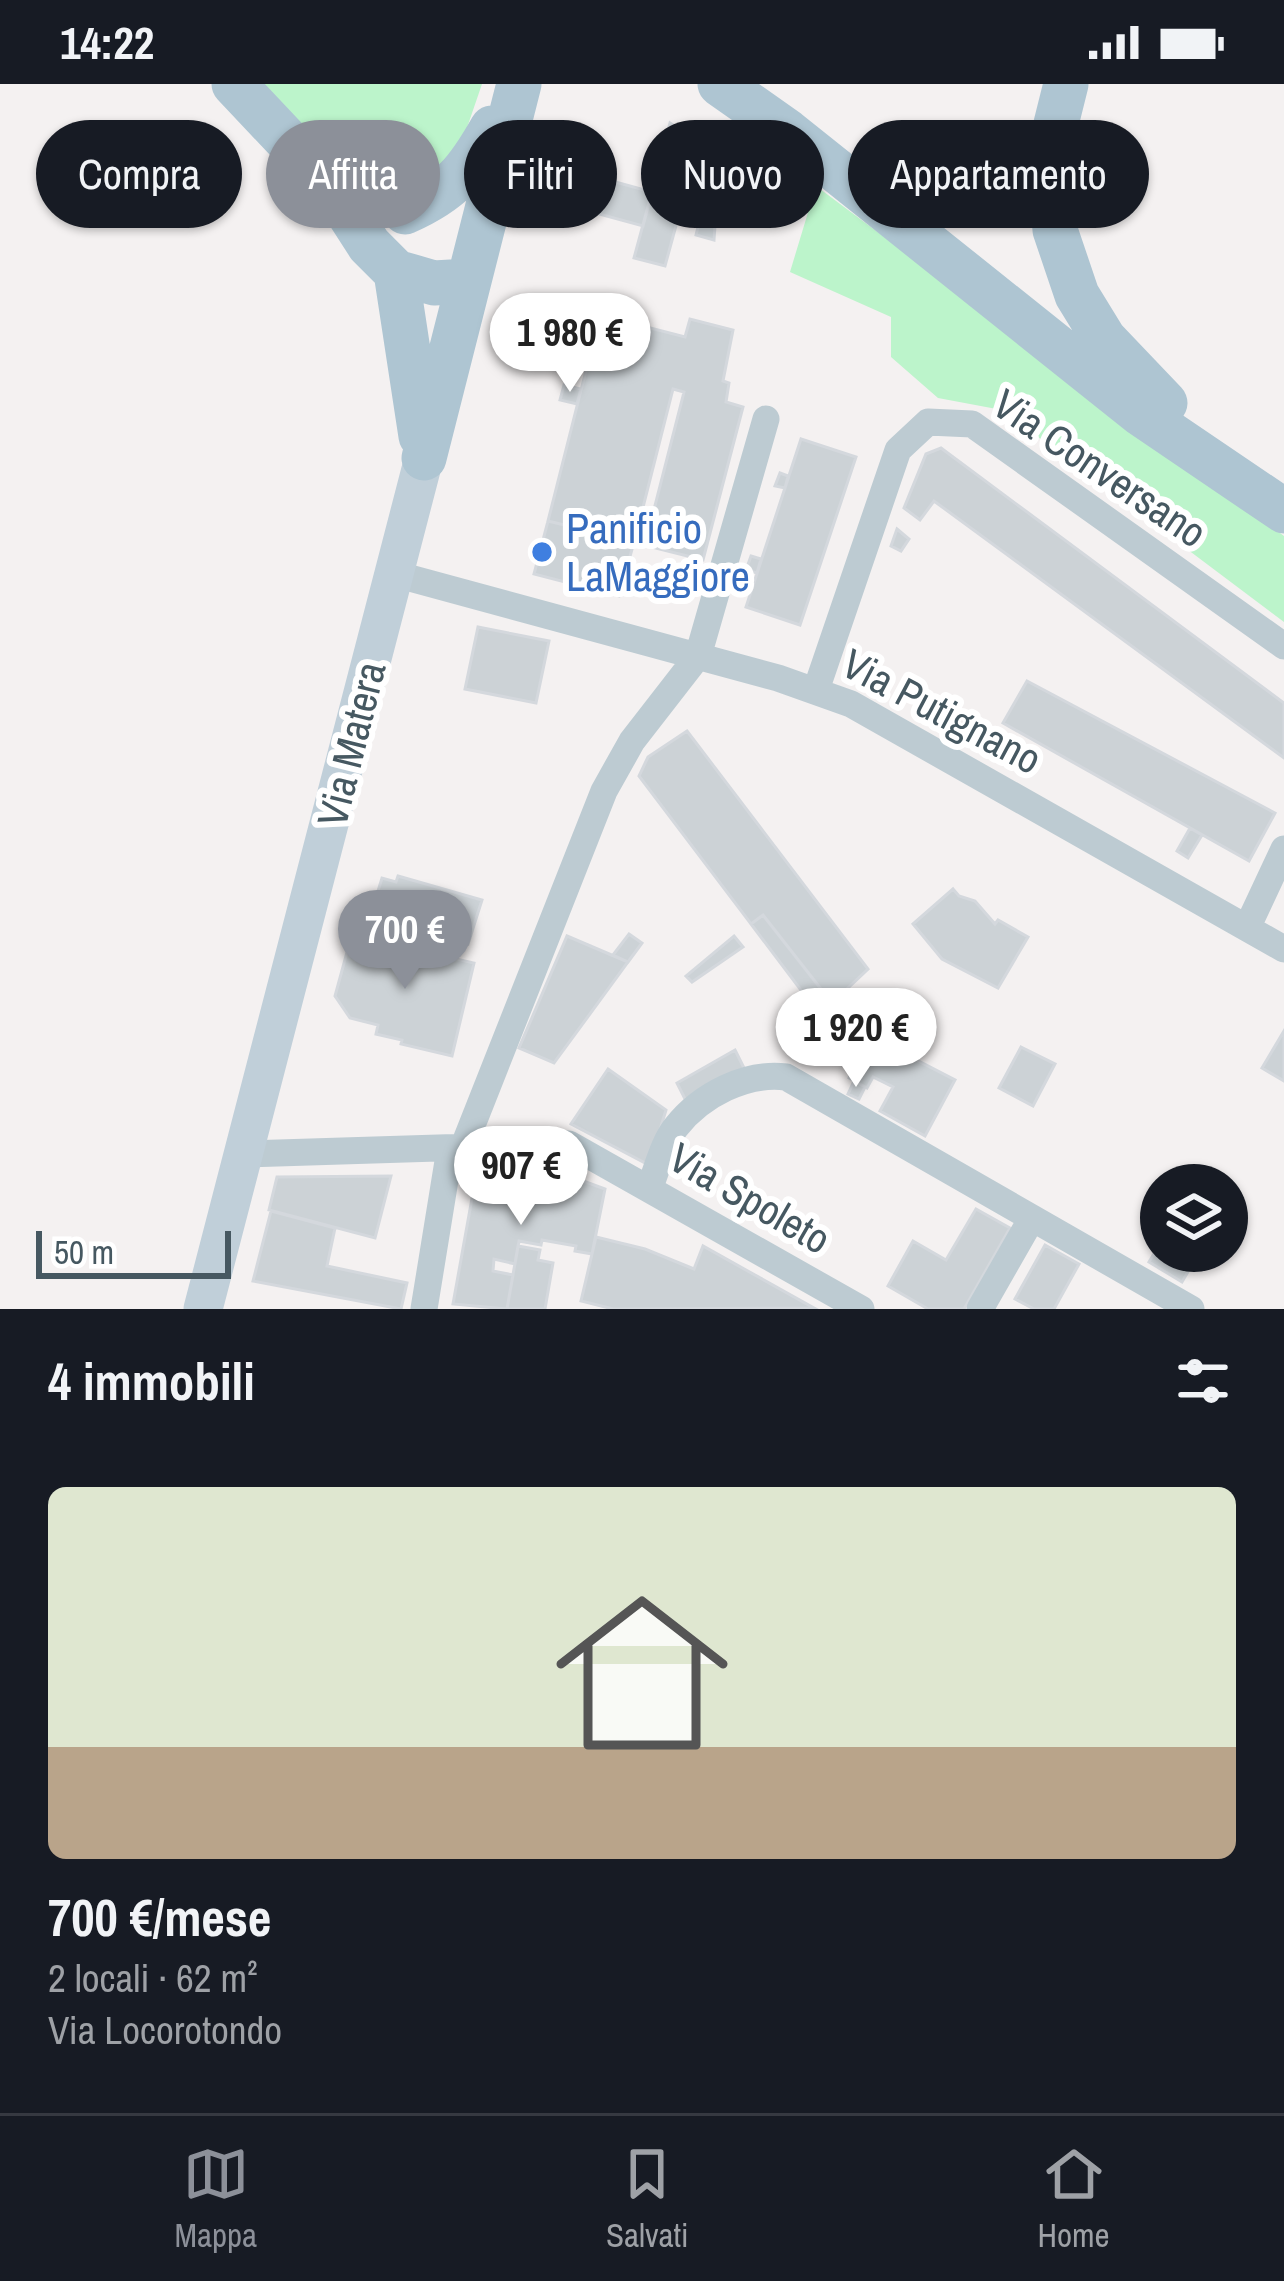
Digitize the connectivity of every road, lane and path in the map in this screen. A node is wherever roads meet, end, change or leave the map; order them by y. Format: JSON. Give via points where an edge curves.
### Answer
{"nodes":[{"id":1,"x":234,"y":84,"type":"edge"},
{"id":2,"x":518,"y":84,"type":"edge"},
{"id":3,"x":720,"y":84,"type":"edge"},
{"id":4,"x":1066,"y":84,"type":"edge"},
{"id":5,"x":268,"y":120,"type":"edge"},
{"id":6,"x":440,"y":195,"type":"edge"},
{"id":7,"x":357,"y":228,"type":"edge"},
{"id":8,"x":435,"y":228,"type":"edge"},
{"id":9,"x":396,"y":272,"type":"junction"},
{"id":10,"x":470,"y":272,"type":"junction"},
{"id":11,"x":766,"y":419,"type":"dead end"},
{"id":12,"x":424,"y":458,"type":"junction"},
{"id":13,"x":1269,"y":500,"type":"edge"},
{"id":14,"x":395,"y":574,"type":"junction"},
{"id":15,"x":1284,"y":646,"type":"edge"},
{"id":16,"x":698,"y":656,"type":"junction"},
{"id":17,"x":816,"y":690,"type":"junction"},
{"id":18,"x":1284,"y":849,"type":"edge"},
{"id":19,"x":1246,"y":928,"type":"junction"},
{"id":20,"x":1284,"y":950,"type":"edge"},
{"id":21,"x":456,"y":1149,"type":"junction"},
{"id":22,"x":242,"y":1154,"type":"junction"},
{"id":23,"x":650,"y":1189,"type":"junction"},
{"id":24,"x":1032,"y":1218,"type":"junction"},
{"id":25,"x":847,"y":1305,"type":"edge"},
{"id":26,"x":203,"y":1309,"type":"edge"},
{"id":27,"x":424,"y":1309,"type":"edge"},
{"id":28,"x":980,"y":1309,"type":"edge"},
{"id":29,"x":1191,"y":1309,"type":"edge"}],
"edges":[{"from":1,"to":5,"type":"main road"},
{"from":2,"to":6,"type":"main road","via":[[467,172]]},
{"from":2,"to":10,"type":"main road"},
{"from":3,"to":13,"type":"main road","via":[[1141,414]]},
{"from":4,"to":13,"type":"main road","via":[[1049,152],[1054,230],[1077,295],[1145,384]]},
{"from":7,"to":9,"type":"main road"},
{"from":8,"to":10,"type":"main road"},
{"from":9,"to":10,"type":"main road","via":[[434,283]]},
{"from":9,"to":12,"type":"main road"},
{"from":10,"to":12,"type":"main road"},
{"from":11,"to":16,"type":"street"},
{"from":12,"to":14,"type":"street","name":"Via Matera"},
{"from":14,"to":16,"type":"street","name":"Via Putignano"},
{"from":14,"to":22,"type":"street","name":"Via Matera"},
{"from":15,"to":17,"type":"street","name":"Via Conversano","via":[[972,424],[928,422],[898,450]]},
{"from":16,"to":17,"type":"street","name":"Via Putignano"},
{"from":16,"to":21,"type":"street","via":[[604,791]]},
{"from":17,"to":19,"type":"street","name":"Via Putignano"},
{"from":18,"to":19,"type":"street"},
{"from":19,"to":20,"type":"street","name":"Via Putignano"},
{"from":21,"to":22,"type":"street","name":"Via Spoleto"},
{"from":21,"to":23,"type":"street","name":"Via Spoleto","via":[[569,1144]]},
{"from":21,"to":27,"type":"street"},
{"from":22,"to":26,"type":"street","name":"Via Matera"},
{"from":23,"to":24,"type":"street","via":[[673,1130],[705,1101],[761,1074],[786,1077]]},
{"from":23,"to":25,"type":"street","name":"Via Spoleto"},
{"from":24,"to":28,"type":"street"},
{"from":24,"to":29,"type":"street"}]}
